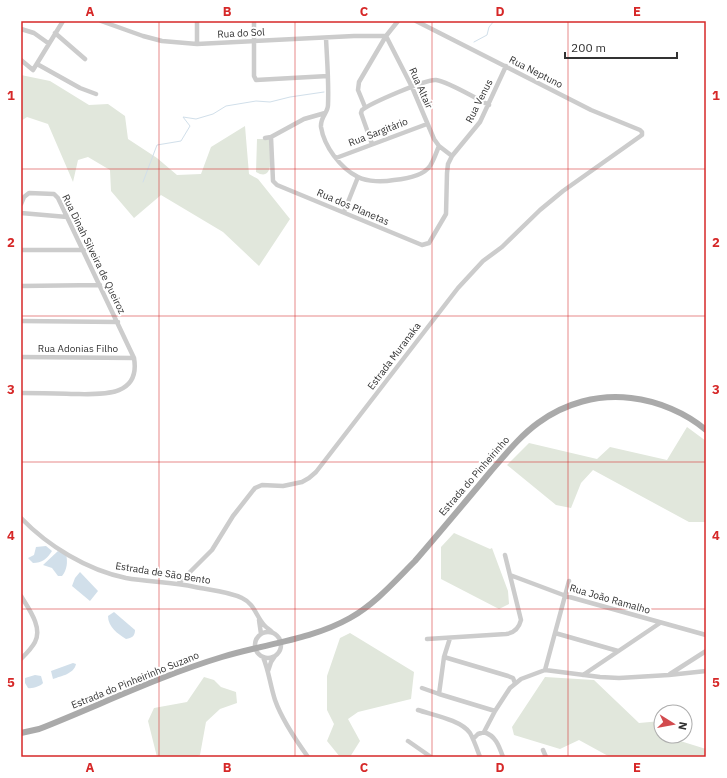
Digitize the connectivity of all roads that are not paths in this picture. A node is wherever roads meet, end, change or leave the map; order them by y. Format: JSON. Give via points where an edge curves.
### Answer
{"nodes":[{"id":1,"x":62,"y":21,"type":"edge"},
{"id":2,"x":101,"y":21,"type":"edge"},
{"id":3,"x":197,"y":21,"type":"edge"},
{"id":4,"x":254,"y":21,"type":"edge"},
{"id":5,"x":398,"y":21,"type":"edge"},
{"id":6,"x":416,"y":21,"type":"edge"},
{"id":7,"x":21,"y":29,"type":"edge"},
{"id":8,"x":55,"y":33,"type":"junction"},
{"id":9,"x":386,"y":36,"type":"junction"},
{"id":10,"x":326,"y":38,"type":"junction"},
{"id":11,"x":254,"y":41,"type":"junction"},
{"id":12,"x":48,"y":43,"type":"junction"},
{"id":13,"x":197,"y":44,"type":"junction"},
{"id":14,"x":86,"y":59,"type":"dead end"},
{"id":15,"x":21,"y":60,"type":"edge"},
{"id":16,"x":37,"y":64,"type":"junction"},
{"id":17,"x":506,"y":66,"type":"junction"},
{"id":18,"x":328,"y":76,"type":"junction"},
{"id":19,"x":412,"y":87,"type":"junction"},
{"id":20,"x":96,"y":94,"type":"dead end"},
{"id":21,"x":489,"y":105,"type":"junction"},
{"id":22,"x":365,"y":107,"type":"junction"},
{"id":23,"x":325,"y":112,"type":"junction"},
{"id":24,"x":427,"y":124,"type":"junction"},
{"id":25,"x":271,"y":137,"type":"junction"},
{"id":26,"x":265,"y":138,"type":"dead end"},
{"id":27,"x":640,"y":138,"type":"joint"},
{"id":28,"x":372,"y":144,"type":"junction"},
{"id":29,"x":439,"y":146,"type":"junction"},
{"id":30,"x":452,"y":156,"type":"junction"},
{"id":31,"x":336,"y":158,"type":"junction"},
{"id":32,"x":358,"y":177,"type":"junction"},
{"id":33,"x":21,"y":204,"type":"edge"},
{"id":34,"x":344,"y":212,"type":"junction"},
{"id":35,"x":21,"y":213,"type":"edge"},
{"id":36,"x":67,"y":217,"type":"junction"},
{"id":37,"x":422,"y":245,"type":"joint"},
{"id":38,"x":21,"y":250,"type":"edge"},
{"id":39,"x":84,"y":250,"type":"junction"},
{"id":40,"x":100,"y":285,"type":"junction"},
{"id":41,"x":21,"y":286,"type":"edge"},
{"id":42,"x":21,"y":321,"type":"edge"},
{"id":43,"x":118,"y":322,"type":"junction"},
{"id":44,"x":21,"y":357,"type":"edge"},
{"id":45,"x":134,"y":358,"type":"junction"},
{"id":46,"x":21,"y":393,"type":"edge"},
{"id":47,"x":706,"y":430,"type":"edge"},
{"id":48,"x":21,"y":518,"type":"edge"},
{"id":49,"x":505,"y":555,"type":"dead end"},
{"id":50,"x":510,"y":575,"type":"junction"},
{"id":51,"x":570,"y":582,"type":"dead end"},
{"id":52,"x":178,"y":584,"type":"junction"},
{"id":53,"x":21,"y":596,"type":"edge"},
{"id":54,"x":566,"y":596,"type":"junction"},
{"id":55,"x":259,"y":618,"type":"junction"},
{"id":56,"x":660,"y":623,"type":"junction"},
{"id":57,"x":272,"y":632,"type":"junction"},
{"id":58,"x":555,"y":633,"type":"junction"},
{"id":59,"x":261,"y":634,"type":"junction"},
{"id":60,"x":706,"y":635,"type":"edge"},
{"id":61,"x":450,"y":638,"type":"junction"},
{"id":62,"x":427,"y":639,"type":"dead end"},
{"id":63,"x":281,"y":641,"type":"junction"},
{"id":64,"x":255,"y":648,"type":"junction"},
{"id":65,"x":618,"y":651,"type":"junction"},
{"id":66,"x":706,"y":651,"type":"edge"},
{"id":67,"x":275,"y":656,"type":"junction"},
{"id":68,"x":263,"y":657,"type":"junction"},
{"id":69,"x":444,"y":657,"type":"junction"},
{"id":70,"x":21,"y":659,"type":"edge"},
{"id":71,"x":545,"y":670,"type":"junction"},
{"id":72,"x":268,"y":671,"type":"junction"},
{"id":73,"x":706,"y":671,"type":"edge"},
{"id":74,"x":584,"y":675,"type":"junction"},
{"id":75,"x":669,"y":675,"type":"junction"},
{"id":76,"x":515,"y":683,"type":"junction"},
{"id":77,"x":422,"y":688,"type":"dead end"},
{"id":78,"x":439,"y":694,"type":"junction"},
{"id":79,"x":418,"y":710,"type":"dead end"},
{"id":80,"x":495,"y":711,"type":"junction"},
{"id":81,"x":484,"y":732,"type":"junction"},
{"id":82,"x":21,"y":733,"type":"edge"},
{"id":83,"x":473,"y":739,"type":"junction"},
{"id":84,"x":408,"y":741,"type":"dead end"},
{"id":85,"x":543,"y":750,"type":"dead end"},
{"id":86,"x":308,"y":757,"type":"edge"},
{"id":87,"x":431,"y":757,"type":"edge"},
{"id":88,"x":480,"y":757,"type":"edge"},
{"id":89,"x":503,"y":757,"type":"edge"},
{"id":90,"x":546,"y":757,"type":"edge"}],
"edges":[{"from":1,"to":8,"type":"street"},
{"from":2,"to":13,"type":"street","name":"Rua do Sol","via":[[162,41]]},
{"from":3,"to":13,"type":"street"},
{"from":4,"to":11,"type":"street"},
{"from":5,"to":9,"type":"street"},
{"from":6,"to":17,"type":"street","name":"Rua Neptuno"},
{"from":7,"to":12,"type":"street","via":[[34,33]]},
{"from":8,"to":12,"type":"street"},
{"from":8,"to":14,"type":"street"},
{"from":9,"to":10,"type":"street","name":"Rua do Sol"},
{"from":9,"to":19,"type":"street","name":"Rua Altair"},
{"from":9,"to":22,"type":"street","via":[[359,82],[358,90]]},
{"from":10,"to":11,"type":"street","name":"Rua do Sol"},
{"from":10,"to":18,"type":"street"},
{"from":11,"to":13,"type":"street","name":"Rua do Sol"},
{"from":11,"to":18,"type":"street","via":[[256,80]]},
{"from":12,"to":16,"type":"street"},
{"from":15,"to":16,"type":"street","via":[[33,70]]},
{"from":16,"to":20,"type":"street"},
{"from":17,"to":21,"type":"street","name":"Rua Venus"},
{"from":17,"to":27,"type":"street","name":"Rua Neptuno","via":[[591,110],[640,130]]},
{"from":18,"to":23,"type":"street","via":[[328,107]]},
{"from":19,"to":21,"type":"street","via":[[436,80]]},
{"from":19,"to":22,"type":"street"},
{"from":19,"to":24,"type":"street","name":"Rua Altair"},
{"from":21,"to":30,"type":"street","name":"Rua Venus","via":[[477,127]]},
{"from":22,"to":28,"type":"street","via":[[361,113]]},
{"from":23,"to":25,"type":"street","via":[[304,119]]},
{"from":23,"to":31,"type":"street","via":[[321,128],[327,145]]},
{"from":24,"to":28,"type":"street","name":"Rua Sargitário"},
{"from":24,"to":29,"type":"street","name":"Rua Altair"},
{"from":25,"to":26,"type":"street"},
{"from":25,"to":34,"type":"street","name":"Rua dos Planetas","via":[[273,181],[276,185]]},
{"from":27,"to":52,"type":"street","name":"Estrada Muranaka","via":[[563,191],[483,261],[458,288],[316,472],[302,482],[283,486],[262,485],[255,488],[233,516],[212,550]]},
{"from":28,"to":31,"type":"street","name":"Rua Sargitário"},
{"from":29,"to":30,"type":"street"},
{"from":29,"to":32,"type":"street","via":[[430,166],[422,172],[389,181]]},
{"from":30,"to":37,"type":"street","name":"Rua Venus","via":[[447,173],[446,214],[429,243]]},
{"from":31,"to":32,"type":"street"},
{"from":32,"to":34,"type":"street"},
{"from":33,"to":36,"type":"street","name":"Rua Dinah Silveira de Queiroz","via":[[25,195],[29,193],[54,194]]},
{"from":34,"to":37,"type":"street","name":"Rua dos Planetas"},
{"from":35,"to":36,"type":"street"},
{"from":36,"to":39,"type":"street","name":"Rua Dinah Silveira de Queiroz"},
{"from":38,"to":39,"type":"street"},
{"from":39,"to":40,"type":"street","name":"Rua Dinah Silveira de Queiroz"},
{"from":40,"to":41,"type":"street"},
{"from":40,"to":43,"type":"street","name":"Rua Dinah Silveira de Queiroz"},
{"from":42,"to":43,"type":"street"},
{"from":43,"to":45,"type":"street","name":"Rua Dinah Silveira de Queiroz"},
{"from":44,"to":45,"type":"street","name":"Rua Adonias Filho"},
{"from":45,"to":46,"type":"street","via":[[134,375],[127,385],[116,392]]},
{"from":47,"to":63,"type":"main road","name":"Estrada do Pinheirinho","via":[[678,412],[637,398],[596,398],[560,410],[538,423],[518,440],[430,544],[379,596],[339,624],[320,632]]},
{"from":48,"to":52,"type":"street","name":"Estrada de São Bento","via":[[59,549],[103,571],[131,578]]},
{"from":49,"to":50,"type":"street"},
{"from":50,"to":54,"type":"street","name":"Rua João Ramalho"},
{"from":50,"to":61,"type":"street","via":[[521,620],[516,630],[506,634]]},
{"from":51,"to":54,"type":"street"},
{"from":52,"to":55,"type":"street","name":"Estrada de São Bento","via":[[239,597],[251,604]]},
{"from":53,"to":70,"type":"street","via":[[38,632],[35,642]]},
{"from":54,"to":56,"type":"street","name":"Rua João Ramalho"},
{"from":54,"to":58,"type":"street"},
{"from":55,"to":57,"type":"street","name":"Estrada de São Bento"},
{"from":55,"to":59,"type":"street","name":"Estrada de São Bento"},
{"from":56,"to":60,"type":"street","name":"Rua João Ramalho"},
{"from":56,"to":65,"type":"street"},
{"from":57,"to":59,"type":"street"},
{"from":57,"to":63,"type":"street"},
{"from":58,"to":65,"type":"street"},
{"from":58,"to":71,"type":"street"},
{"from":59,"to":64,"type":"street","via":[[256,640]]},
{"from":61,"to":62,"type":"street"},
{"from":61,"to":69,"type":"street"},
{"from":63,"to":64,"type":"main road","name":"Estrada do Pinheirinho Suzano"},
{"from":63,"to":67,"type":"street","via":[[280,650]]},
{"from":64,"to":68,"type":"street"},
{"from":64,"to":82,"type":"main road","name":"Estrada do Pinheirinho Suzano","via":[[170,674],[39,729]]},
{"from":65,"to":74,"type":"street"},
{"from":66,"to":75,"type":"street"},
{"from":67,"to":68,"type":"street"},
{"from":67,"to":72,"type":"street"},
{"from":68,"to":72,"type":"street"},
{"from":69,"to":76,"type":"street","via":[[508,676],[513,678]]},
{"from":69,"to":78,"type":"street"},
{"from":71,"to":74,"type":"street"},
{"from":71,"to":76,"type":"street"},
{"from":72,"to":86,"type":"street","via":[[278,709]]},
{"from":73,"to":75,"type":"street"},
{"from":74,"to":75,"type":"street","via":[[619,678]]},
{"from":76,"to":80,"type":"street"},
{"from":77,"to":78,"type":"street"},
{"from":78,"to":80,"type":"street"},
{"from":79,"to":83,"type":"street","via":[[461,725]]},
{"from":80,"to":81,"type":"street"},
{"from":81,"to":83,"type":"street"},
{"from":81,"to":89,"type":"street","via":[[493,737]]},
{"from":83,"to":88,"type":"street"},
{"from":84,"to":87,"type":"street"},
{"from":85,"to":90,"type":"street"}]}
